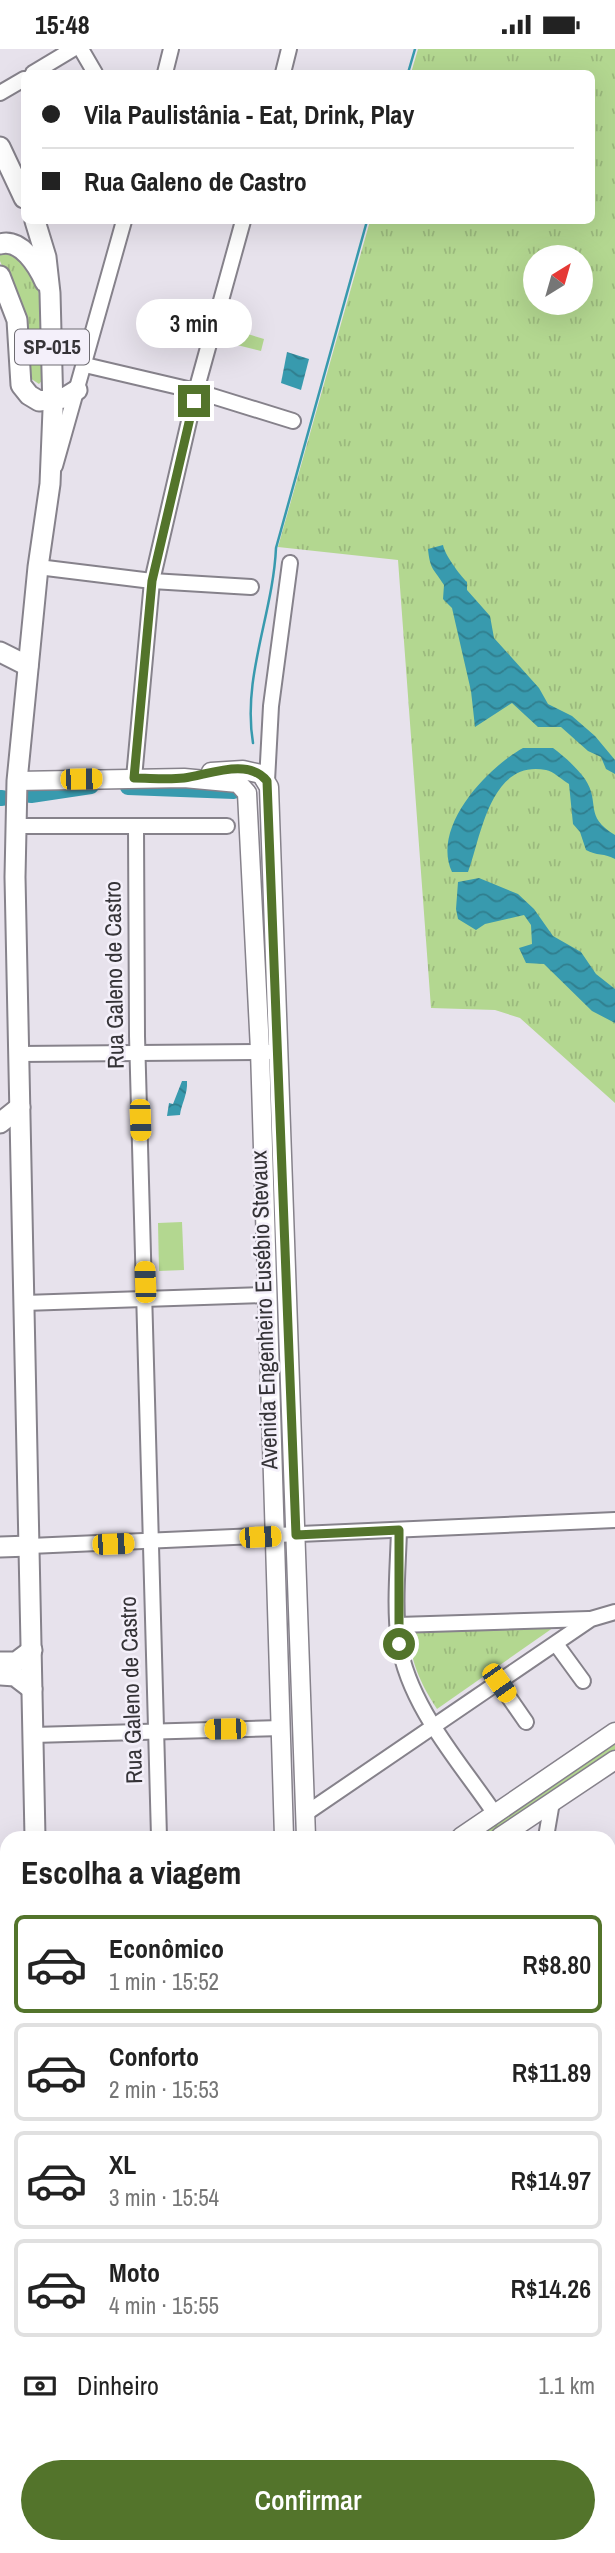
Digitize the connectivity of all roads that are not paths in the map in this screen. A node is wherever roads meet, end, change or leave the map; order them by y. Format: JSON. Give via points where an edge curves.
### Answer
{"nodes":[{"id":1,"x":73,"y":49,"type":"edge"},
{"id":2,"x":81,"y":49,"type":"edge"},
{"id":3,"x":172,"y":49,"type":"edge"},
{"id":4,"x":285,"y":50,"type":"edge"},
{"id":5,"x":38,"y":70,"type":"edge"},
{"id":6,"x":93,"y":70,"type":"edge"},
{"id":7,"x":166,"y":70,"type":"edge"},
{"id":8,"x":283,"y":70,"type":"edge"},
{"id":9,"x":21,"y":81,"type":"edge"},
{"id":10,"x":0,"y":93,"type":"edge"},
{"id":11,"x":0,"y":147,"type":"edge"},
{"id":12,"x":21,"y":192,"type":"edge"},
{"id":13,"x":36,"y":224,"type":"edge"},
{"id":14,"x":123,"y":224,"type":"edge"},
{"id":15,"x":242,"y":224,"type":"edge"},
{"id":16,"x":1,"y":241,"type":"edge"},
{"id":17,"x":0,"y":276,"type":"edge"},
{"id":18,"x":50,"y":293,"type":"junction"},
{"id":19,"x":85,"y":365,"type":"junction"},
{"id":20,"x":77,"y":390,"type":"junction"},
{"id":21,"x":196,"y":391,"type":"junction"},
{"id":22,"x":53,"y":400,"type":"junction"},
{"id":23,"x":293,"y":421,"type":"dead end"},
{"id":24,"x":50,"y":484,"type":"junction"},
{"id":25,"x":290,"y":563,"type":"dead end"},
{"id":26,"x":38,"y":568,"type":"junction"},
{"id":27,"x":152,"y":581,"type":"junction"},
{"id":28,"x":251,"y":587,"type":"dead end"},
{"id":29,"x":31,"y":636,"type":"junction"},
{"id":30,"x":0,"y":639,"type":"edge"},
{"id":31,"x":0,"y":652,"type":"edge"},
{"id":32,"x":28,"y":666,"type":"junction"},
{"id":33,"x":134,"y":778,"type":"junction"},
{"id":34,"x":184,"y":778,"type":"junction"},
{"id":35,"x":263,"y":780,"type":"junction"},
{"id":36,"x":17,"y":785,"type":"junction"},
{"id":37,"x":247,"y":792,"type":"junction"},
{"id":38,"x":15,"y":820,"type":"junction"},
{"id":39,"x":226,"y":826,"type":"dead end"},
{"id":40,"x":136,"y":827,"type":"junction"},
{"id":41,"x":260,"y":1050,"type":"junction"},
{"id":42,"x":137,"y":1053,"type":"junction"},
{"id":43,"x":19,"y":1054,"type":"junction"},
{"id":44,"x":280,"y":1068,"type":"junction"},
{"id":45,"x":20,"y":1107,"type":"junction"},
{"id":46,"x":0,"y":1123,"type":"edge"},
{"id":47,"x":0,"y":1136,"type":"edge"},
{"id":48,"x":21,"y":1148,"type":"junction"},
{"id":49,"x":267,"y":1295,"type":"junction"},
{"id":50,"x":146,"y":1299,"type":"junction"},
{"id":51,"x":24,"y":1303,"type":"junction"},
{"id":52,"x":272,"y":1445,"type":"junction"},
{"id":53,"x":294,"y":1469,"type":"junction"},
{"id":54,"x":615,"y":1520,"type":"edge"},
{"id":55,"x":399,"y":1530,"type":"junction"},
{"id":56,"x":296,"y":1535,"type":"junction"},
{"id":57,"x":275,"y":1536,"type":"junction"},
{"id":58,"x":150,"y":1542,"type":"junction"},
{"id":59,"x":30,"y":1546,"type":"junction"},
{"id":60,"x":0,"y":1547,"type":"edge"},
{"id":61,"x":615,"y":1612,"type":"edge"},
{"id":62,"x":591,"y":1619,"type":"junction"},
{"id":63,"x":398,"y":1625,"type":"junction"},
{"id":64,"x":556,"y":1644,"type":"junction"},
{"id":65,"x":32,"y":1650,"type":"junction"},
{"id":66,"x":0,"y":1663,"type":"edge"},
{"id":67,"x":0,"y":1675,"type":"edge"},
{"id":68,"x":583,"y":1681,"type":"dead end"},
{"id":69,"x":499,"y":1683,"type":"junction"},
{"id":70,"x":32,"y":1689,"type":"junction"},
{"id":71,"x":526,"y":1722,"type":"dead end"},
{"id":72,"x":434,"y":1725,"type":"junction"},
{"id":73,"x":282,"y":1728,"type":"junction"},
{"id":74,"x":155,"y":1730,"type":"junction"},
{"id":75,"x":615,"y":1732,"type":"edge"},
{"id":76,"x":33,"y":1735,"type":"junction"},
{"id":77,"x":304,"y":1744,"type":"junction"},
{"id":78,"x":615,"y":1760,"type":"edge"},
{"id":79,"x":552,"y":1802,"type":"junction"},
{"id":80,"x":305,"y":1814,"type":"junction"},
{"id":81,"x":495,"y":1814,"type":"junction"},
{"id":82,"x":35,"y":1831,"type":"edge"},
{"id":83,"x":159,"y":1831,"type":"edge"},
{"id":84,"x":284,"y":1831,"type":"edge"},
{"id":85,"x":306,"y":1831,"type":"edge"},
{"id":86,"x":470,"y":1831,"type":"edge"},
{"id":87,"x":509,"y":1831,"type":"edge"},
{"id":88,"x":547,"y":1831,"type":"edge"}],
"edges":[{"from":1,"to":5,"type":"street"},
{"from":2,"to":6,"type":"street"},
{"from":3,"to":7,"type":"street"},
{"from":4,"to":8,"type":"street"},
{"from":9,"to":10,"type":"street"},
{"from":11,"to":12,"type":"highway"},
{"from":13,"to":18,"type":"highway","number":"SP-015"},
{"from":14,"to":19,"type":"street"},
{"from":15,"to":21,"type":"street"},
{"from":16,"to":18,"type":"highway","via":[[23,250]]},
{"from":17,"to":22,"type":"highway","via":[[17,320],[21,385],[33,399]]},
{"from":18,"to":22,"type":"highway","number":"SP-015"},
{"from":19,"to":20,"type":"street"},
{"from":19,"to":21,"type":"street"},
{"from":20,"to":22,"type":"highway"},
{"from":20,"to":24,"type":"street"},
{"from":21,"to":23,"type":"street"},
{"from":21,"to":27,"type":"street"},
{"from":22,"to":24,"type":"highway","number":"SP-015"},
{"from":24,"to":26,"type":"highway","number":"SP-015"},
{"from":25,"to":35,"type":"street","name":"Avenida Engenheiro Eusébio Stevaux"},
{"from":26,"to":27,"type":"street"},
{"from":26,"to":29,"type":"highway","number":"SP-015"},
{"from":27,"to":28,"type":"street"},
{"from":27,"to":33,"type":"street"},
{"from":29,"to":30,"type":"highway"},
{"from":29,"to":32,"type":"highway","number":"SP-015"},
{"from":31,"to":32,"type":"highway"},
{"from":32,"to":36,"type":"highway","number":"SP-015"},
{"from":33,"to":34,"type":"main road"},
{"from":33,"to":36,"type":"main road"},
{"from":34,"to":35,"type":"main road","via":[[212,772]]},
{"from":34,"to":37,"type":"main road","via":[[239,783]]},
{"from":35,"to":37,"type":"street","name":"Avenida Engenheiro Eusébio Stevaux"},
{"from":35,"to":37,"type":"street","via":[[260,794]]},
{"from":35,"to":44,"type":"main road","name":"Avenida Engenheiro Eusébio Stevaux"},
{"from":36,"to":38,"type":"highway","number":"SP-015"},
{"from":37,"to":41,"type":"main road","name":"Avenida Engenheiro Eusébio Stevaux"},
{"from":38,"to":40,"type":"street"},
{"from":38,"to":43,"type":"highway","number":"SP-015"},
{"from":39,"to":40,"type":"street"},
{"from":40,"to":42,"type":"street","name":"Rua Galeno de Castro"},
{"from":41,"to":42,"type":"street"},
{"from":41,"to":44,"type":"street","via":[[272,1054]]},
{"from":41,"to":49,"type":"main road","name":"Avenida Engenheiro Eusébio Stevaux"},
{"from":42,"to":43,"type":"street"},
{"from":42,"to":50,"type":"street","name":"Rua Galeno de Castro"},
{"from":43,"to":45,"type":"highway","number":"SP-015"},
{"from":44,"to":53,"type":"main road","name":"Avenida Engenheiro Eusébio Stevaux"},
{"from":45,"to":46,"type":"highway"},
{"from":45,"to":48,"type":"highway","number":"SP-015"},
{"from":47,"to":48,"type":"highway"},
{"from":48,"to":51,"type":"highway","number":"SP-015"},
{"from":49,"to":50,"type":"street"},
{"from":49,"to":52,"type":"main road","name":"Avenida Engenheiro Eusébio Stevaux"},
{"from":50,"to":51,"type":"street"},
{"from":50,"to":58,"type":"street","name":"Rua Galeno de Castro"},
{"from":51,"to":59,"type":"highway","number":"SP-015"},
{"from":52,"to":53,"type":"main road","via":[[276,1458]]},
{"from":52,"to":57,"type":"main road","name":"Avenida Engenheiro Eusébio Stevaux"},
{"from":53,"to":56,"type":"main road","name":"Avenida Engenheiro Eusébio Stevaux"},
{"from":54,"to":55,"type":"street"},
{"from":55,"to":56,"type":"street"},
{"from":55,"to":63,"type":"street"},
{"from":56,"to":57,"type":"street"},
{"from":56,"to":77,"type":"main road","name":"Avenida Engenheiro Eusébio Stevaux"},
{"from":57,"to":58,"type":"street"},
{"from":57,"to":73,"type":"main road","name":"Avenida Engenheiro Eusébio Stevaux"},
{"from":58,"to":59,"type":"street"},
{"from":58,"to":74,"type":"street","name":"Rua Galeno de Castro"},
{"from":59,"to":60,"type":"highway"},
{"from":59,"to":65,"type":"highway","number":"SP-015"},
{"from":61,"to":62,"type":"street"},
{"from":62,"to":63,"type":"street"},
{"from":62,"to":64,"type":"street"},
{"from":63,"to":72,"type":"street","via":[[405,1667]]},
{"from":64,"to":68,"type":"street"},
{"from":64,"to":69,"type":"street"},
{"from":65,"to":66,"type":"highway","via":[[16,1662]]},
{"from":65,"to":70,"type":"highway","number":"SP-015"},
{"from":67,"to":70,"type":"highway","via":[[15,1676]]},
{"from":69,"to":71,"type":"street"},
{"from":69,"to":72,"type":"street"},
{"from":70,"to":76,"type":"highway","number":"SP-015"},
{"from":72,"to":80,"type":"street"},
{"from":72,"to":81,"type":"street"},
{"from":73,"to":74,"type":"street"},
{"from":73,"to":77,"type":"main road"},
{"from":73,"to":84,"type":"main road","name":"Avenida Engenheiro Eusébio Stevaux"},
{"from":74,"to":76,"type":"street"},
{"from":74,"to":83,"type":"street","name":"Rua Galeno de Castro"},
{"from":75,"to":81,"type":"main road"},
{"from":76,"to":82,"type":"highway","number":"SP-015"},
{"from":77,"to":80,"type":"main road","name":"Avenida Engenheiro Eusébio Stevaux"},
{"from":78,"to":79,"type":"main road"},
{"from":79,"to":87,"type":"main road"},
{"from":79,"to":88,"type":"street"},
{"from":80,"to":85,"type":"main road","name":"Avenida Engenheiro Eusébio Stevaux"},
{"from":81,"to":86,"type":"main road"}]}
